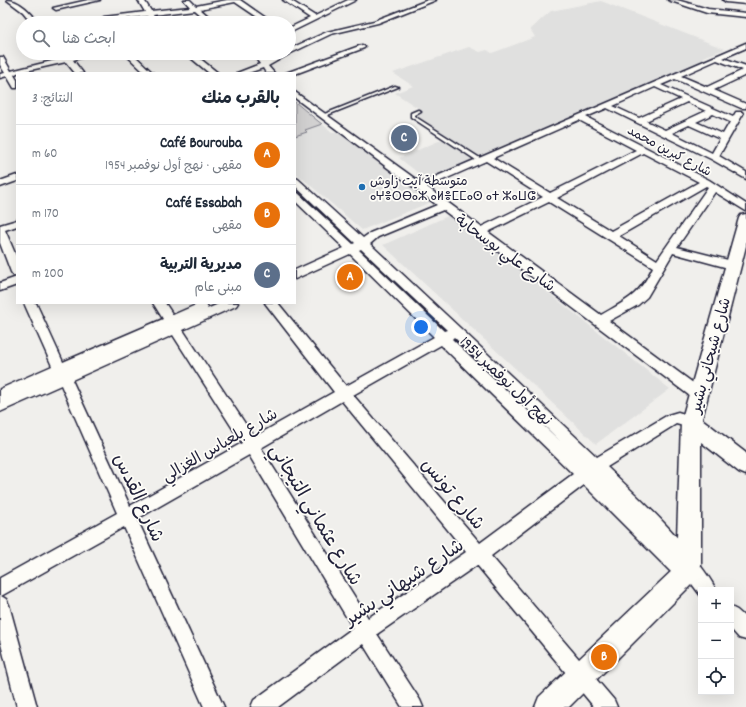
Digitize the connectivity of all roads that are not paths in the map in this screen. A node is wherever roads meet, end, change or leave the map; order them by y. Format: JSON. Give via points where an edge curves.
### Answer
{"nodes":[{"id":1,"x":10,"y":0,"type":"edge"},
{"id":2,"x":97,"y":0,"type":"edge"},
{"id":3,"x":142,"y":0,"type":"edge"},
{"id":4,"x":187,"y":0,"type":"edge"},
{"id":5,"x":236,"y":0,"type":"edge"},
{"id":6,"x":286,"y":0,"type":"edge"},
{"id":7,"x":353,"y":0,"type":"edge"},
{"id":8,"x":433,"y":0,"type":"edge"},
{"id":9,"x":671,"y":0,"type":"edge"},
{"id":10,"x":726,"y":0,"type":"edge"},
{"id":11,"x":344,"y":1,"type":"edge"},
{"id":12,"x":746,"y":2,"type":"edge"},
{"id":13,"x":56,"y":8,"type":"dead end"},
{"id":14,"x":195,"y":8,"type":"junction"},
{"id":15,"x":103,"y":12,"type":"edge"},
{"id":16,"x":149,"y":14,"type":"junction"},
{"id":17,"x":746,"y":15,"type":"edge"},
{"id":18,"x":30,"y":16,"type":"edge"},
{"id":19,"x":205,"y":16,"type":"edge"},
{"id":20,"x":260,"y":16,"type":"edge"},
{"id":21,"x":314,"y":18,"type":"junction"},
{"id":22,"x":296,"y":27,"type":"edge"},
{"id":23,"x":746,"y":45,"type":"edge"},
{"id":24,"x":362,"y":47,"type":"dead end"},
{"id":25,"x":296,"y":49,"type":"edge"},
{"id":26,"x":734,"y":50,"type":"junction"},
{"id":27,"x":746,"y":55,"type":"edge"},
{"id":28,"x":717,"y":58,"type":"junction"},
{"id":29,"x":0,"y":59,"type":"edge"},
{"id":30,"x":64,"y":60,"type":"edge"},
{"id":31,"x":69,"y":60,"type":"edge"},
{"id":32,"x":135,"y":60,"type":"edge"},
{"id":33,"x":197,"y":60,"type":"edge"},
{"id":34,"x":261,"y":60,"type":"edge"},
{"id":35,"x":273,"y":60,"type":"edge"},
{"id":36,"x":264,"y":65,"type":"junction"},
{"id":37,"x":746,"y":69,"type":"edge"},
{"id":38,"x":78,"y":72,"type":"edge"},
{"id":39,"x":148,"y":72,"type":"edge"},
{"id":40,"x":213,"y":72,"type":"edge"},
{"id":41,"x":245,"y":72,"type":"edge"},
{"id":42,"x":269,"y":72,"type":"edge"},
{"id":43,"x":293,"y":72,"type":"edge"},
{"id":44,"x":746,"y":72,"type":"edge"},
{"id":45,"x":9,"y":73,"type":"junction"},
{"id":46,"x":0,"y":76,"type":"edge"},
{"id":47,"x":675,"y":76,"type":"junction"},
{"id":48,"x":16,"y":84,"type":"edge"},
{"id":49,"x":656,"y":85,"type":"junction"},
{"id":50,"x":396,"y":87,"type":"dead end"},
{"id":51,"x":707,"y":90,"type":"junction"},
{"id":52,"x":296,"y":95,"type":"edge"},
{"id":53,"x":688,"y":99,"type":"junction"},
{"id":54,"x":745,"y":105,"type":"edge"},
{"id":55,"x":608,"y":106,"type":"junction"},
{"id":56,"x":419,"y":111,"type":"dead end"},
{"id":57,"x":713,"y":111,"type":"junction"},
{"id":58,"x":324,"y":115,"type":"junction"},
{"id":59,"x":581,"y":118,"type":"junction"},
{"id":60,"x":639,"y":121,"type":"junction"},
{"id":61,"x":735,"y":121,"type":"junction"},
{"id":62,"x":688,"y":122,"type":"junction"},
{"id":63,"x":665,"y":133,"type":"junction"},
{"id":64,"x":725,"y":138,"type":"junction"},
{"id":65,"x":643,"y":150,"type":"junction"},
{"id":66,"x":714,"y":157,"type":"junction"},
{"id":67,"x":484,"y":160,"type":"junction"},
{"id":68,"x":746,"y":176,"type":"edge"},
{"id":69,"x":16,"y":178,"type":"edge"},
{"id":70,"x":296,"y":182,"type":"edge"},
{"id":71,"x":0,"y":184,"type":"edge"},
{"id":72,"x":710,"y":185,"type":"junction"},
{"id":73,"x":419,"y":187,"type":"junction"},
{"id":74,"x":296,"y":196,"type":"edge"},
{"id":75,"x":549,"y":198,"type":"junction"},
{"id":76,"x":444,"y":206,"type":"junction"},
{"id":77,"x":746,"y":208,"type":"edge"},
{"id":78,"x":746,"y":218,"type":"edge"},
{"id":79,"x":16,"y":223,"type":"edge"},
{"id":80,"x":0,"y":229,"type":"edge"},
{"id":81,"x":479,"y":232,"type":"junction"},
{"id":82,"x":610,"y":236,"type":"junction"},
{"id":83,"x":354,"y":244,"type":"junction"},
{"id":84,"x":672,"y":249,"type":"junction"},
{"id":85,"x":732,"y":265,"type":"junction"},
{"id":86,"x":296,"y":266,"type":"edge"},
{"id":87,"x":659,"y":266,"type":"junction"},
{"id":88,"x":16,"y":269,"type":"edge"},
{"id":89,"x":296,"y":274,"type":"edge"},
{"id":90,"x":16,"y":281,"type":"edge"},
{"id":91,"x":0,"y":287,"type":"edge"},
{"id":92,"x":30,"y":304,"type":"edge"},
{"id":93,"x":160,"y":304,"type":"edge"},
{"id":94,"x":209,"y":304,"type":"edge"},
{"id":95,"x":229,"y":304,"type":"edge"},
{"id":96,"x":272,"y":304,"type":"edge"},
{"id":97,"x":600,"y":321,"type":"junction"},
{"id":98,"x":172,"y":324,"type":"junction"},
{"id":99,"x":450,"y":334,"type":"junction"},
{"id":100,"x":61,"y":373,"type":"junction"},
{"id":101,"x":344,"y":394,"type":"junction"},
{"id":102,"x":0,"y":395,"type":"edge"},
{"id":103,"x":698,"y":395,"type":"junction"},
{"id":104,"x":0,"y":406,"type":"edge"},
{"id":105,"x":691,"y":422,"type":"junction"},
{"id":106,"x":252,"y":446,"type":"junction"},
{"id":107,"x":746,"y":465,"type":"edge"},
{"id":108,"x":590,"y":471,"type":"junction"},
{"id":109,"x":127,"y":518,"type":"junction"},
{"id":110,"x":480,"y":554,"type":"junction"},
{"id":111,"x":687,"y":570,"type":"junction"},
{"id":112,"x":702,"y":587,"type":"edge"},
{"id":113,"x":0,"y":588,"type":"edge"},
{"id":114,"x":0,"y":605,"type":"edge"},
{"id":115,"x":734,"y":619,"type":"edge"},
{"id":116,"x":365,"y":631,"type":"junction"},
{"id":117,"x":746,"y":631,"type":"edge"},
{"id":118,"x":581,"y":675,"type":"junction"},
{"id":119,"x":27,"y":707,"type":"edge"},
{"id":120,"x":214,"y":707,"type":"edge"},
{"id":121,"x":261,"y":707,"type":"edge"},
{"id":122,"x":413,"y":707,"type":"edge"},
{"id":123,"x":549,"y":707,"type":"edge"},
{"id":124,"x":608,"y":707,"type":"edge"}],
"edges":[{"from":1,"to":18,"type":"street"},
{"from":2,"to":13,"type":"street"},
{"from":3,"to":16,"type":"street"},
{"from":4,"to":14,"type":"street"},
{"from":5,"to":14,"type":"street"},
{"from":5,"to":20,"type":"street"},
{"from":6,"to":21,"type":"street"},
{"from":7,"to":11,"type":"street"},
{"from":8,"to":25,"type":"street","via":[[380,21],[329,33]]},
{"from":9,"to":17,"type":"street","via":[[707,11]]},
{"from":10,"to":12,"type":"street"},
{"from":11,"to":21,"type":"street"},
{"from":14,"to":16,"type":"street"},
{"from":14,"to":19,"type":"street"},
{"from":15,"to":16,"type":"street"},
{"from":21,"to":22,"type":"street"},
{"from":23,"to":26,"type":"street"},
{"from":24,"to":43,"type":"street"},
{"from":26,"to":27,"type":"street"},
{"from":26,"to":28,"type":"street"},
{"from":28,"to":37,"type":"street"},
{"from":28,"to":47,"type":"street"},
{"from":29,"to":45,"type":"street"},
{"from":30,"to":45,"type":"street"},
{"from":31,"to":38,"type":"street"},
{"from":32,"to":39,"type":"street"},
{"from":33,"to":40,"type":"street"},
{"from":34,"to":36,"type":"street"},
{"from":35,"to":36,"type":"street"},
{"from":36,"to":41,"type":"street"},
{"from":36,"to":42,"type":"street"},
{"from":44,"to":51,"type":"street"},
{"from":45,"to":46,"type":"street"},
{"from":45,"to":48,"type":"street"},
{"from":47,"to":49,"type":"street"},
{"from":47,"to":51,"type":"street"},
{"from":49,"to":53,"type":"street"},
{"from":49,"to":55,"type":"street"},
{"from":50,"to":58,"type":"lane"},
{"from":51,"to":54,"type":"street"},
{"from":52,"to":58,"type":"street","name":"شارع علي بوسحابة"},
{"from":53,"to":57,"type":"street"},
{"from":53,"to":60,"type":"street"},
{"from":54,"to":61,"type":"street"},
{"from":55,"to":59,"type":"street"},
{"from":55,"to":60,"type":"street"},
{"from":56,"to":67,"type":"lane","via":[[412,116]]},
{"from":57,"to":61,"type":"street"},
{"from":57,"to":62,"type":"street"},
{"from":58,"to":73,"type":"street","name":"شارع علي بوسحابة"},
{"from":59,"to":65,"type":"street","name":"شارع كبرين محمد"},
{"from":59,"to":67,"type":"street"},
{"from":60,"to":63,"type":"street"},
{"from":61,"to":64,"type":"street"},
{"from":62,"to":63,"type":"street"},
{"from":62,"to":64,"type":"street"},
{"from":63,"to":66,"type":"street"},
{"from":64,"to":66,"type":"street"},
{"from":65,"to":72,"type":"street","name":"شارع كبرين محمد"},
{"from":65,"to":75,"type":"street"},
{"from":66,"to":68,"type":"street"},
{"from":67,"to":73,"type":"street"},
{"from":67,"to":75,"type":"street"},
{"from":69,"to":71,"type":"street"},
{"from":70,"to":83,"type":"street","name":"نهج أول نوفمبر 1954"},
{"from":72,"to":77,"type":"street","name":"شارع كبرين محمد"},
{"from":72,"to":82,"type":"street"},
{"from":72,"to":84,"type":"street"},
{"from":73,"to":76,"type":"street","name":"شارع علي بوسحابة"},
{"from":74,"to":83,"type":"street","name":"نهج أول نوفمبر 1954"},
{"from":75,"to":81,"type":"street"},
{"from":75,"to":82,"type":"street"},
{"from":76,"to":81,"type":"street","name":"شارع علي بوسحابة"},
{"from":76,"to":83,"type":"street"},
{"from":78,"to":85,"type":"main road","name":"شارع شيحاني بشير"},
{"from":79,"to":80,"type":"street"},
{"from":80,"to":88,"type":"street"},
{"from":81,"to":97,"type":"street","name":"شارع علي بوسحابة"},
{"from":82,"to":87,"type":"street"},
{"from":83,"to":86,"type":"street"},
{"from":83,"to":89,"type":"street"},
{"from":83,"to":99,"type":"street","name":"نهج أول نوفمبر 1954"},
{"from":84,"to":85,"type":"street"},
{"from":84,"to":87,"type":"street"},
{"from":85,"to":103,"type":"main road","name":"شارع شيحاني بشير"},
{"from":87,"to":97,"type":"street","via":[[643,294]]},
{"from":90,"to":91,"type":"street"},
{"from":92,"to":100,"type":"street","name":"شارع القدس"},
{"from":93,"to":98,"type":"street","name":"شارع عثماني التيجاني"},
{"from":94,"to":98,"type":"street"},
{"from":95,"to":98,"type":"street"},
{"from":96,"to":101,"type":"street","name":"شارع تونس"},
{"from":97,"to":103,"type":"street","name":"شارع علي بوسحابة"},
{"from":98,"to":100,"type":"street"},
{"from":98,"to":106,"type":"street","name":"شارع عثماني التيجاني"},
{"from":99,"to":101,"type":"street","name":"شارع بلعباس الغزالي"},
{"from":99,"to":108,"type":"street","name":"نهج أول نوفمبر 1954"},
{"from":100,"to":102,"type":"street"},
{"from":100,"to":104,"type":"street"},
{"from":100,"to":109,"type":"street","name":"شارع القدس"},
{"from":101,"to":106,"type":"street","name":"شارع بلعباس الغزالي"},
{"from":101,"to":110,"type":"street","name":"شارع تونس"},
{"from":103,"to":105,"type":"main road","name":"شارع شيحاني بشير"},
{"from":105,"to":107,"type":"main road"},
{"from":105,"to":108,"type":"street","name":"شارع شيهاني بشير","via":[[673,419]]},
{"from":105,"to":111,"type":"main road","name":"شارع شيحاني بشير"},
{"from":106,"to":109,"type":"street","name":"شارع بلعباس الغزالي"},
{"from":106,"to":116,"type":"street","name":"شارع عثماني التيجاني"},
{"from":108,"to":110,"type":"street","name":"شارع شيهاني بشير"},
{"from":108,"to":111,"type":"street","name":"نهج أول نوفمبر 1954","via":[[661,549]]},
{"from":109,"to":113,"type":"street","name":"شارع بلعباس الغزالي"},
{"from":109,"to":120,"type":"street","name":"شارع القدس"},
{"from":110,"to":116,"type":"street","name":"شارع شيهاني بشير"},
{"from":110,"to":118,"type":"street","name":"شارع تونس"},
{"from":111,"to":112,"type":"street","name":"نهج أول نوفمبر 1954"},
{"from":111,"to":118,"type":"main road"},
{"from":114,"to":119,"type":"street"},
{"from":115,"to":117,"type":"street"},
{"from":116,"to":121,"type":"street","name":"شارع شيهاني بشير"},
{"from":116,"to":122,"type":"street","name":"شارع عثماني التيجاني"},
{"from":118,"to":123,"type":"main road"},
{"from":118,"to":124,"type":"street","name":"شارع تونس"}]}
